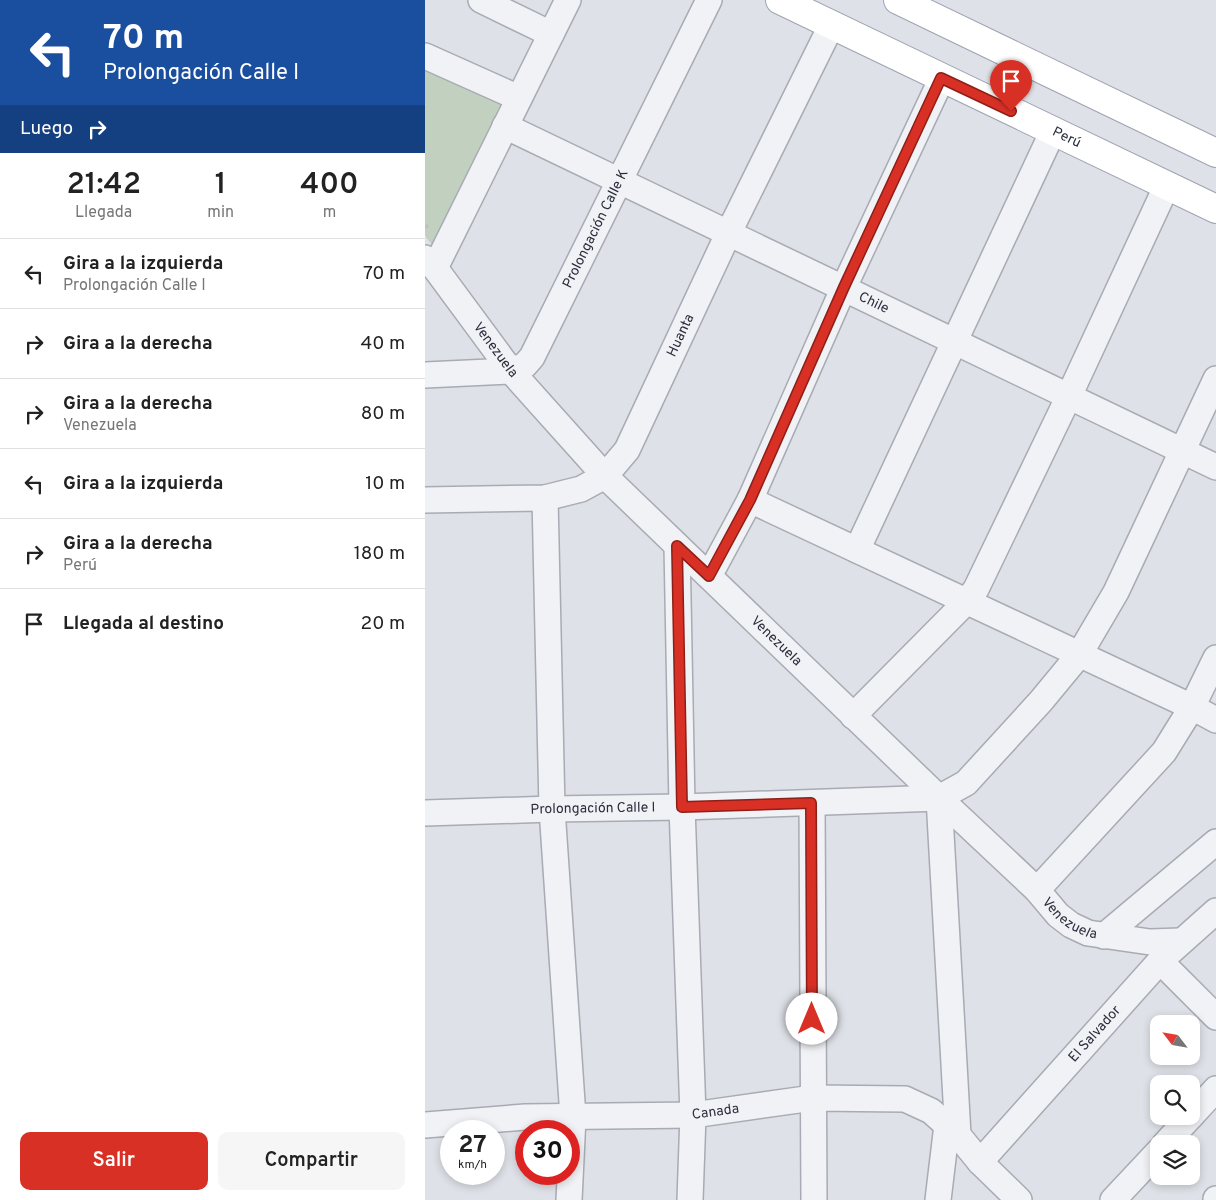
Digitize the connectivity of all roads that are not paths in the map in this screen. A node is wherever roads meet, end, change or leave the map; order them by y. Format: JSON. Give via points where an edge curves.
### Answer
{"nodes":[{"id":1,"x":481,"y":0,"type":"edge"},
{"id":2,"x":568,"y":0,"type":"edge"},
{"id":3,"x":709,"y":0,"type":"edge"},
{"id":4,"x":780,"y":0,"type":"edge"},
{"id":5,"x":898,"y":0,"type":"edge"},
{"id":6,"x":832,"y":24,"type":"junction"},
{"id":7,"x":551,"y":34,"type":"junction"},
{"id":8,"x":425,"y":56,"type":"edge"},
{"id":9,"x":941,"y":78,"type":"junction"},
{"id":10,"x":519,"y":98,"type":"junction"},
{"id":11,"x":505,"y":126,"type":"junction"},
{"id":12,"x":1053,"y":131,"type":"junction"},
{"id":13,"x":1216,"y":153,"type":"edge"},
{"id":14,"x":621,"y":181,"type":"junction"},
{"id":15,"x":1167,"y":185,"type":"junction"},
{"id":16,"x":1216,"y":209,"type":"edge"},
{"id":17,"x":729,"y":232,"type":"junction"},
{"id":18,"x":430,"y":263,"type":"edge"},
{"id":19,"x":844,"y":287,"type":"junction"},
{"id":20,"x":955,"y":341,"type":"junction"},
{"id":21,"x":511,"y":371,"type":"junction"},
{"id":22,"x":425,"y":376,"type":"edge"},
{"id":23,"x":1216,"y":379,"type":"edge"},
{"id":24,"x":1069,"y":396,"type":"junction"},
{"id":25,"x":1183,"y":451,"type":"junction"},
{"id":26,"x":1216,"y":466,"type":"edge"},
{"id":27,"x":605,"y":476,"type":"junction"},
{"id":28,"x":545,"y":498,"type":"junction"},
{"id":29,"x":425,"y":500,"type":"edge"},
{"id":30,"x":750,"y":500,"type":"junction"},
{"id":31,"x":677,"y":546,"type":"junction"},
{"id":32,"x":857,"y":550,"type":"junction"},
{"id":33,"x":709,"y":576,"type":"junction"},
{"id":34,"x":967,"y":601,"type":"junction"},
{"id":35,"x":1079,"y":655,"type":"junction"},
{"id":36,"x":1216,"y":658,"type":"edge"},
{"id":37,"x":1192,"y":707,"type":"junction"},
{"id":38,"x":853,"y":716,"type":"junction"},
{"id":39,"x":1216,"y":720,"type":"edge"},
{"id":40,"x":939,"y":798,"type":"junction"},
{"id":41,"x":811,"y":803,"type":"junction"},
{"id":42,"x":682,"y":807,"type":"junction"},
{"id":43,"x":552,"y":809,"type":"junction"},
{"id":44,"x":425,"y":813,"type":"edge"},
{"id":45,"x":1216,"y":842,"type":"edge"},
{"id":46,"x":1037,"y":890,"type":"junction"},
{"id":47,"x":1216,"y":911,"type":"edge"},
{"id":48,"x":1104,"y":936,"type":"junction"},
{"id":49,"x":1181,"y":941,"type":"junction"},
{"id":50,"x":1160,"y":961,"type":"junction"},
{"id":51,"x":1216,"y":1017,"type":"edge"},
{"id":52,"x":1216,"y":1089,"type":"edge"},
{"id":53,"x":813,"y":1098,"type":"junction"},
{"id":54,"x":1200,"y":1106,"type":"edge"},
{"id":55,"x":693,"y":1115,"type":"junction"},
{"id":56,"x":573,"y":1117,"type":"junction"},
{"id":57,"x":1183,"y":1125,"type":"edge"},
{"id":58,"x":425,"y":1126,"type":"edge"},
{"id":59,"x":953,"y":1130,"type":"junction"},
{"id":60,"x":1173,"y":1135,"type":"edge"},
{"id":61,"x":1150,"y":1161,"type":"edge"},
{"id":62,"x":981,"y":1162,"type":"junction"},
{"id":63,"x":569,"y":1200,"type":"edge"},
{"id":64,"x":690,"y":1200,"type":"edge"},
{"id":65,"x":814,"y":1200,"type":"edge"},
{"id":66,"x":938,"y":1200,"type":"edge"},
{"id":67,"x":1019,"y":1200,"type":"edge"},
{"id":68,"x":1113,"y":1200,"type":"edge"}],
"edges":[{"from":1,"to":7,"type":"street"},
{"from":2,"to":7,"type":"street"},
{"from":3,"to":14,"type":"street","name":"Prolongación Calle K"},
{"from":4,"to":6,"type":"main road","name":"Perú"},
{"from":5,"to":13,"type":"main road"},
{"from":6,"to":9,"type":"main road","name":"Perú"},
{"from":6,"to":17,"type":"street","name":"Huanta"},
{"from":7,"to":10,"type":"street"},
{"from":8,"to":10,"type":"street"},
{"from":9,"to":12,"type":"main road","name":"Perú"},
{"from":9,"to":19,"type":"street"},
{"from":10,"to":11,"type":"street"},
{"from":11,"to":14,"type":"street","name":"Chile"},
{"from":11,"to":18,"type":"street"},
{"from":12,"to":15,"type":"main road","name":"Perú"},
{"from":12,"to":20,"type":"street"},
{"from":14,"to":17,"type":"street","name":"Chile"},
{"from":14,"to":21,"type":"street","name":"Prolongación Calle K","via":[[532,357],[525,365]]},
{"from":15,"to":16,"type":"main road","name":"Perú"},
{"from":15,"to":24,"type":"street"},
{"from":17,"to":19,"type":"street","name":"Chile"},
{"from":17,"to":27,"type":"street","name":"Huanta","via":[[627,450]]},
{"from":18,"to":21,"type":"street","name":"Venezuela"},
{"from":19,"to":20,"type":"street","name":"Chile"},
{"from":19,"to":30,"type":"street"},
{"from":20,"to":24,"type":"street","name":"Chile"},
{"from":20,"to":32,"type":"street"},
{"from":21,"to":22,"type":"street","name":"Prolongación Calle K"},
{"from":21,"to":27,"type":"street","name":"Venezuela"},
{"from":23,"to":25,"type":"street"},
{"from":24,"to":25,"type":"street","name":"Chile"},
{"from":24,"to":34,"type":"street","via":[[976,589]]},
{"from":25,"to":26,"type":"street","name":"Chile"},
{"from":25,"to":35,"type":"street","via":[[1116,592]]},
{"from":27,"to":28,"type":"street","name":"Huanta","via":[[581,489]]},
{"from":27,"to":31,"type":"street","name":"Venezuela"},
{"from":28,"to":29,"type":"street","name":"Huanta"},
{"from":28,"to":43,"type":"street"},
{"from":30,"to":32,"type":"street"},
{"from":30,"to":33,"type":"street"},
{"from":31,"to":33,"type":"street","name":"Venezuela"},
{"from":31,"to":42,"type":"street"},
{"from":32,"to":34,"type":"street"},
{"from":33,"to":38,"type":"street","name":"Venezuela"},
{"from":34,"to":35,"type":"street"},
{"from":34,"to":38,"type":"street"},
{"from":35,"to":37,"type":"street"},
{"from":35,"to":40,"type":"street","via":[[966,783]]},
{"from":36,"to":37,"type":"street"},
{"from":37,"to":39,"type":"street"},
{"from":37,"to":46,"type":"street","via":[[1163,752]]},
{"from":38,"to":40,"type":"street","name":"Venezuela"},
{"from":40,"to":41,"type":"street","name":"Prolongación Calle I"},
{"from":40,"to":46,"type":"street","name":"Venezuela"},
{"from":40,"to":59,"type":"street"},
{"from":41,"to":42,"type":"street","name":"Prolongación Calle I"},
{"from":41,"to":53,"type":"street"},
{"from":42,"to":43,"type":"street","name":"Prolongación Calle I"},
{"from":42,"to":55,"type":"street"},
{"from":43,"to":44,"type":"street","name":"Prolongación Calle I"},
{"from":43,"to":56,"type":"street"},
{"from":45,"to":48,"type":"street"},
{"from":46,"to":48,"type":"street","name":"Venezuela","via":[[1071,925]]},
{"from":47,"to":49,"type":"street","name":"El Salvador"},
{"from":48,"to":49,"type":"street","name":"Venezuela","via":[[1150,942]]},
{"from":49,"to":50,"type":"street","name":"El Salvador"},
{"from":50,"to":51,"type":"street"},
{"from":50,"to":62,"type":"street","name":"El Salvador"},
{"from":52,"to":54,"type":"street"},
{"from":53,"to":55,"type":"street","name":"Canada"},
{"from":53,"to":59,"type":"street","name":"Canada","via":[[905,1099],[931,1111]]},
{"from":53,"to":65,"type":"street"},
{"from":55,"to":56,"type":"street","name":"Canada"},
{"from":55,"to":64,"type":"street"},
{"from":56,"to":58,"type":"street","name":"Canada","via":[[525,1117]]},
{"from":56,"to":63,"type":"street"},
{"from":57,"to":60,"type":"street"},
{"from":59,"to":62,"type":"street","name":"Canada"},
{"from":59,"to":66,"type":"street"},
{"from":61,"to":68,"type":"street"},
{"from":62,"to":67,"type":"street","name":"Canada"}]}
